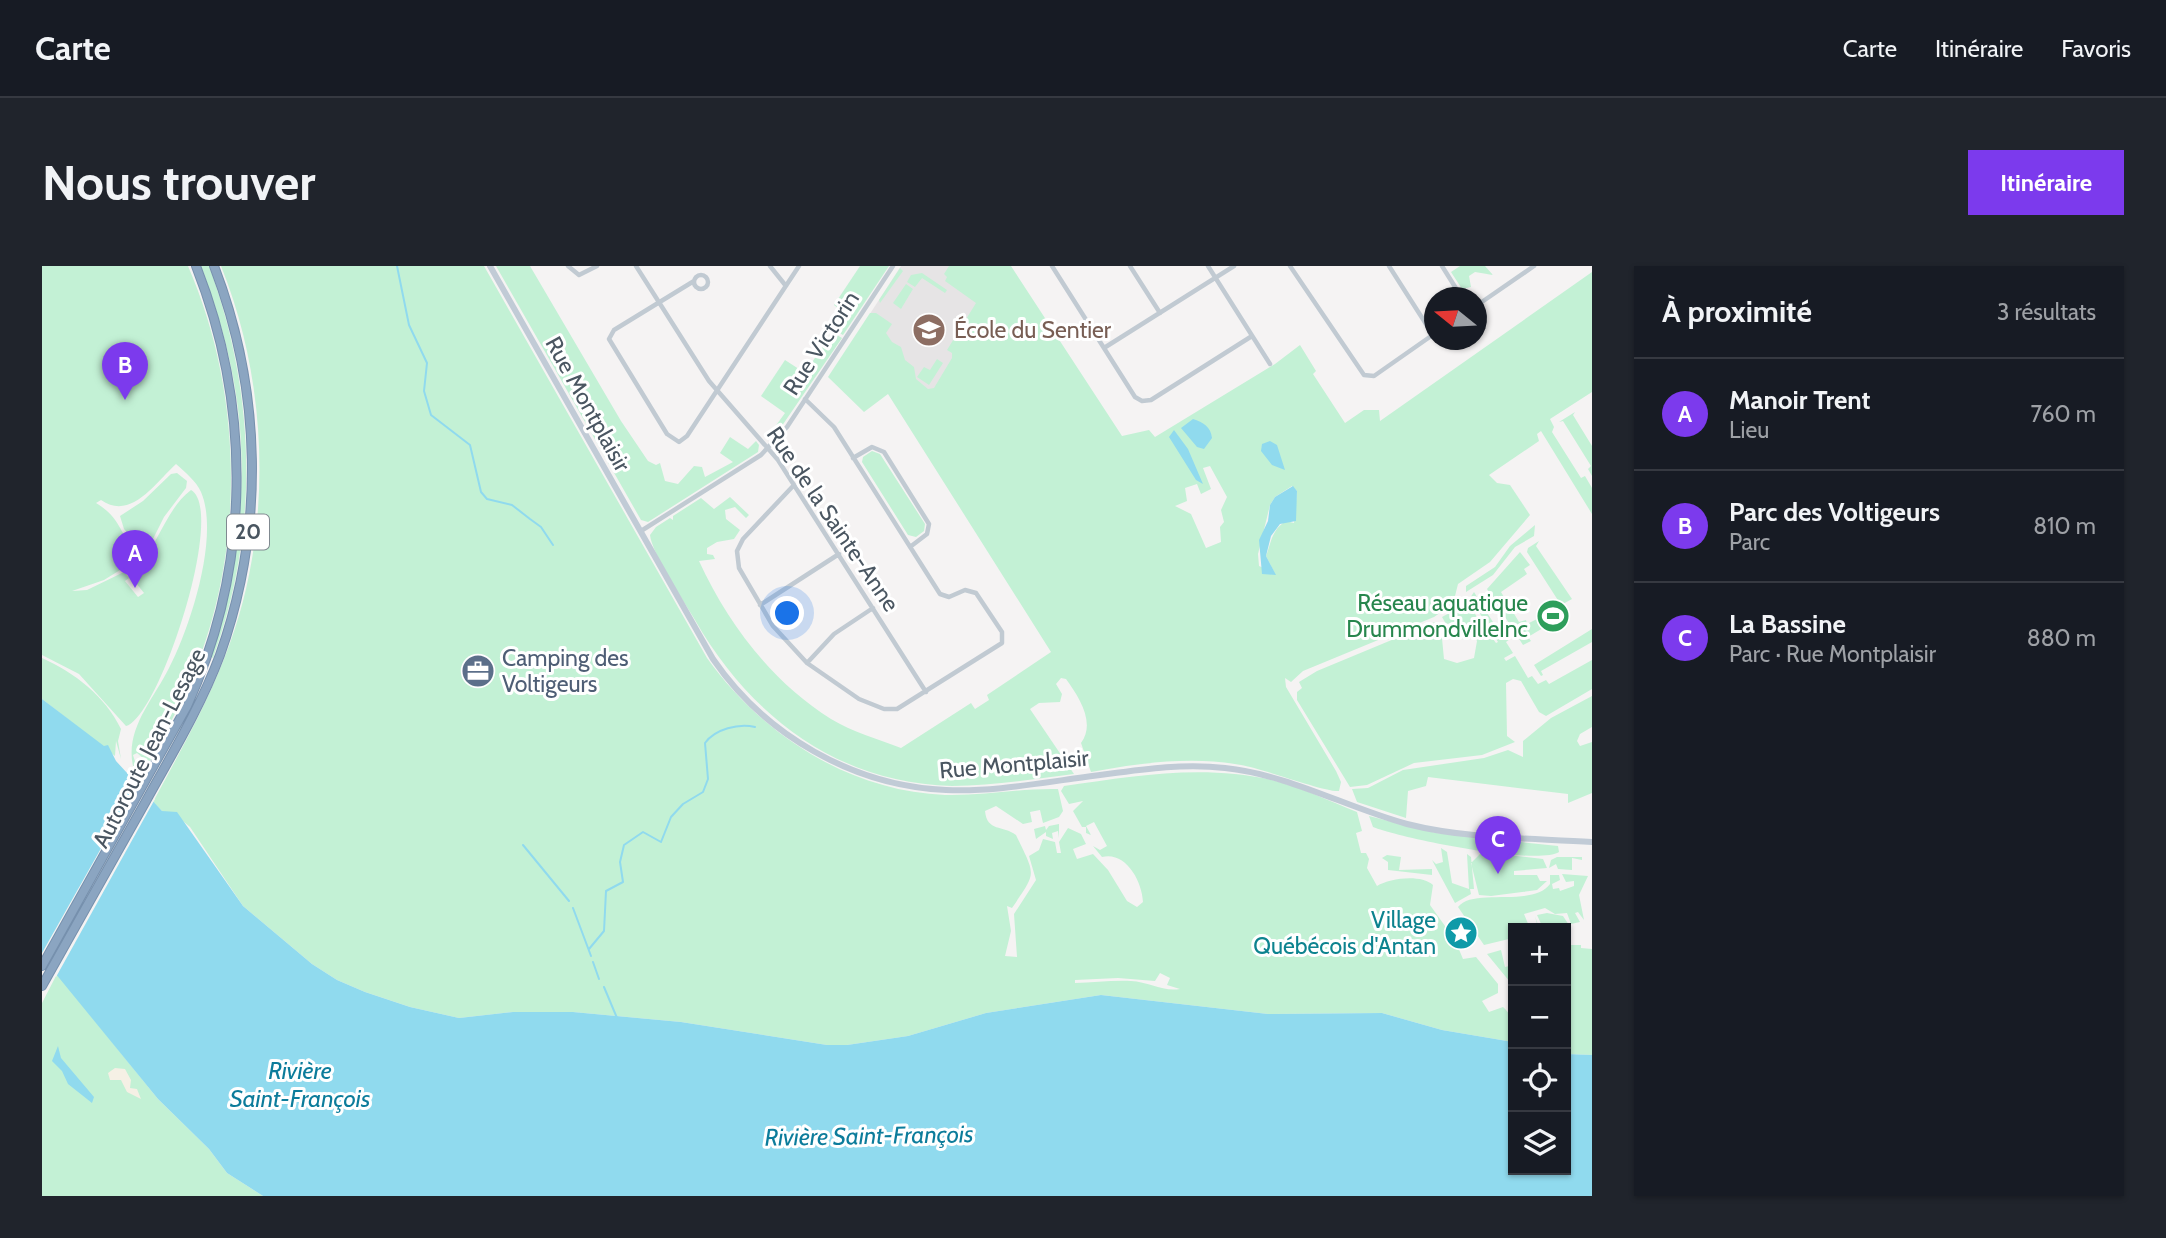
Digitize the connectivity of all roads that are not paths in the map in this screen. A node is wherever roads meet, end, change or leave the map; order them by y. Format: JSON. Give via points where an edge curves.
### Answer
{"nodes":[{"id":1,"x":196,"y":266,"type":"edge"},
{"id":2,"x":214,"y":266,"type":"edge"},
{"id":3,"x":490,"y":266,"type":"edge"},
{"id":4,"x":568,"y":266,"type":"edge"},
{"id":5,"x":597,"y":266,"type":"edge"},
{"id":6,"x":636,"y":266,"type":"edge"},
{"id":7,"x":770,"y":266,"type":"edge"},
{"id":8,"x":799,"y":266,"type":"edge"},
{"id":9,"x":893,"y":266,"type":"edge"},
{"id":10,"x":1052,"y":266,"type":"edge"},
{"id":11,"x":1130,"y":266,"type":"edge"},
{"id":12,"x":1208,"y":266,"type":"edge"},
{"id":13,"x":1234,"y":266,"type":"edge"},
{"id":14,"x":1290,"y":266,"type":"edge"},
{"id":15,"x":1389,"y":266,"type":"edge"},
{"id":16,"x":1442,"y":266,"type":"edge"},
{"id":17,"x":1534,"y":266,"type":"edge"},
{"id":18,"x":1215,"y":278,"type":"junction"},
{"id":19,"x":694,"y":281,"type":"dead end"},
{"id":20,"x":786,"y":285,"type":"junction"},
{"id":21,"x":1455,"y":287,"type":"edge"},
{"id":22,"x":1487,"y":298,"type":"edge"},
{"id":23,"x":658,"y":302,"type":"junction"},
{"id":24,"x":1160,"y":313,"type":"junction"},
{"id":25,"x":1424,"y":320,"type":"edge"},
{"id":26,"x":1252,"y":336,"type":"junction"},
{"id":27,"x":1424,"y":342,"type":"edge"},
{"id":28,"x":1104,"y":348,"type":"junction"},
{"id":29,"x":1270,"y":364,"type":"dead end"},
{"id":30,"x":717,"y":390,"type":"junction"},
{"id":31,"x":805,"y":400,"type":"junction"},
{"id":32,"x":769,"y":448,"type":"junction"},
{"id":33,"x":853,"y":458,"type":"junction"},
{"id":34,"x":794,"y":485,"type":"junction"},
{"id":35,"x":640,"y":532,"type":"junction"},
{"id":36,"x":910,"y":547,"type":"junction"},
{"id":37,"x":839,"y":554,"type":"junction"},
{"id":38,"x":760,"y":605,"type":"junction"},
{"id":39,"x":873,"y":608,"type":"junction"},
{"id":40,"x":807,"y":663,"type":"junction"},
{"id":41,"x":926,"y":692,"type":"junction"},
{"id":42,"x":1592,"y":842,"type":"edge"},
{"id":43,"x":42,"y":966,"type":"edge"},
{"id":44,"x":42,"y":986,"type":"edge"}],
"edges":[{"from":1,"to":43,"type":"highway","name":"Autoroute Jean-Lesage","number":"20","via":[[216,324],[230,389],[237,458],[236,522],[225,592],[203,667],[182,717]]},
{"from":2,"to":44,"type":"highway","name":"Autoroute Jean-Lesage","number":"20","via":[[232,320],[247,391],[252,450],[249,526],[238,593],[200,702]]},
{"from":3,"to":35,"type":"street","name":"Rue Montplaisir"},
{"from":4,"to":5,"type":"street","via":[[579,275]]},
{"from":6,"to":23,"type":"street","name":"Rue de la Sainte-Anne"},
{"from":7,"to":20,"type":"street"},
{"from":8,"to":20,"type":"street"},
{"from":9,"to":31,"type":"street","name":"Rue Victorin"},
{"from":10,"to":28,"type":"street"},
{"from":11,"to":24,"type":"street"},
{"from":12,"to":18,"type":"street"},
{"from":13,"to":18,"type":"street"},
{"from":14,"to":27,"type":"street","via":[[1359,372],[1376,375]]},
{"from":15,"to":25,"type":"street"},
{"from":16,"to":21,"type":"street"},
{"from":17,"to":22,"type":"street"},
{"from":18,"to":24,"type":"street"},
{"from":18,"to":26,"type":"street"},
{"from":19,"to":23,"type":"street"},
{"from":20,"to":30,"type":"street"},
{"from":23,"to":30,"type":"street","name":"Rue de la Sainte-Anne"},
{"from":23,"to":30,"type":"street","via":[[614,330],[609,339],[669,437],[678,442],[685,439]]},
{"from":24,"to":28,"type":"street"},
{"from":26,"to":28,"type":"street","via":[[1145,401],[1135,397]]},
{"from":26,"to":29,"type":"street"},
{"from":30,"to":32,"type":"street","name":"Rue de la Sainte-Anne"},
{"from":31,"to":32,"type":"street","name":"Rue Victorin"},
{"from":31,"to":33,"type":"street","via":[[832,425]]},
{"from":32,"to":34,"type":"street","name":"Rue de la Sainte-Anne"},
{"from":32,"to":35,"type":"street","name":"Rue Victorin"},
{"from":33,"to":36,"type":"street"},
{"from":33,"to":36,"type":"street","via":[[872,447],[884,452],[929,524],[927,534]]},
{"from":34,"to":37,"type":"street","name":"Rue de la Sainte-Anne"},
{"from":34,"to":38,"type":"street","via":[[738,547],[739,568]]},
{"from":35,"to":42,"type":"street","name":"Rue Montplaisir","via":[[709,652],[743,696],[811,750],[872,776],[921,788],[965,790],[1161,767],[1224,768],[1284,779],[1424,828]]},
{"from":36,"to":41,"type":"street","via":[[942,595],[952,597],[968,589],[976,593],[1003,637],[998,647]]},
{"from":37,"to":38,"type":"street"},
{"from":37,"to":39,"type":"street","name":"Rue de la Sainte-Anne"},
{"from":38,"to":40,"type":"street","via":[[782,638]]},
{"from":39,"to":40,"type":"street","via":[[834,634]]},
{"from":39,"to":41,"type":"street","name":"Rue de la Sainte-Anne"},
{"from":40,"to":41,"type":"street","via":[[839,687],[884,709],[898,709]]}]}
